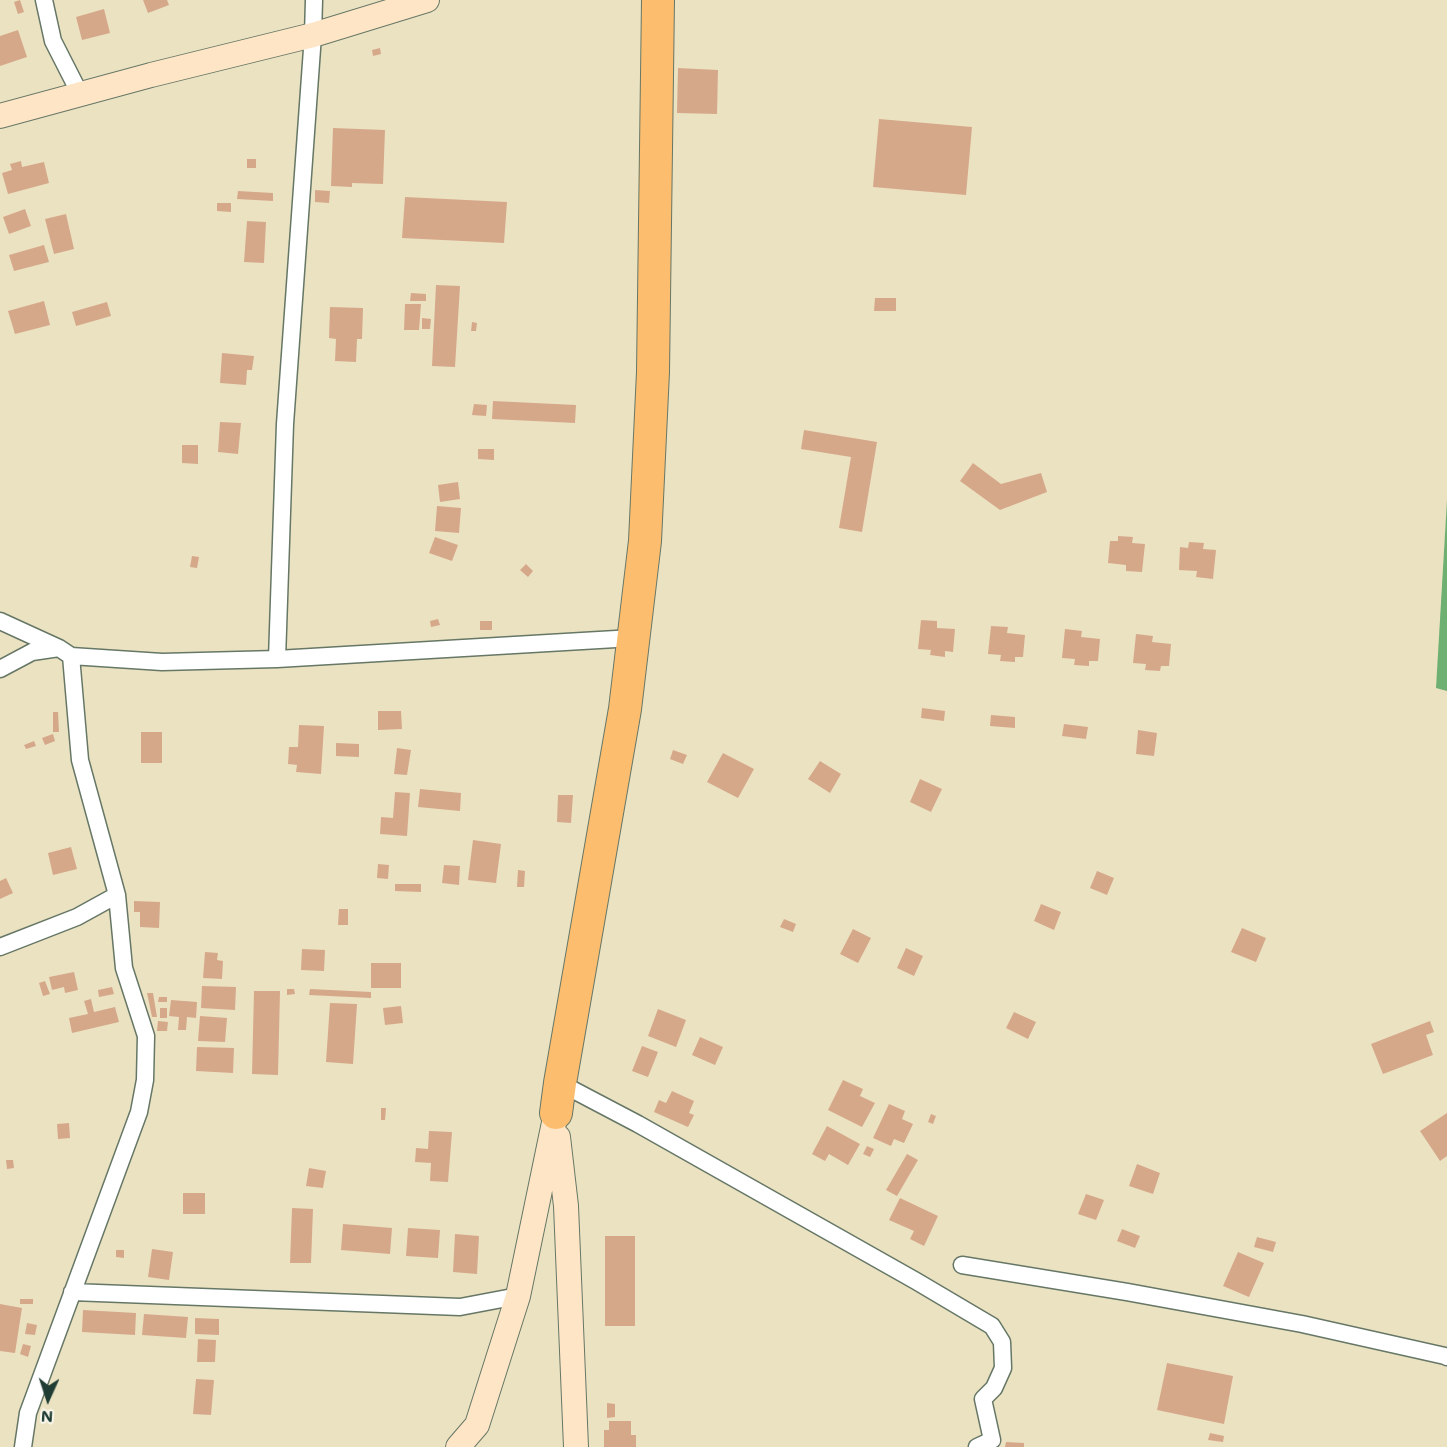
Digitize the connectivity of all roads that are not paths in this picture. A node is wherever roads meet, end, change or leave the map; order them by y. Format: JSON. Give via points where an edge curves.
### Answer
{"nodes":[{"id":1,"x":44,"y":0,"type":"edge"},
{"id":2,"x":314,"y":0,"type":"edge"},
{"id":3,"x":427,"y":0,"type":"edge"},
{"id":4,"x":658,"y":0,"type":"edge"},
{"id":5,"x":313,"y":35,"type":"junction"},
{"id":6,"x":80,"y":94,"type":"junction"},
{"id":7,"x":0,"y":116,"type":"edge"},
{"id":8,"x":0,"y":621,"type":"edge"},
{"id":9,"x":633,"y":638,"type":"junction"},
{"id":10,"x":65,"y":652,"type":"junction"},
{"id":11,"x":277,"y":659,"type":"junction"},
{"id":12,"x":0,"y":669,"type":"edge"},
{"id":13,"x":117,"y":895,"type":"junction"},
{"id":14,"x":0,"y":947,"type":"edge"},
{"id":15,"x":560,"y":1083,"type":"junction"},
{"id":16,"x":556,"y":1113,"type":"junction"},
{"id":17,"x":962,"y":1265,"type":"dead end"},
{"id":18,"x":72,"y":1292,"type":"junction"},
{"id":19,"x":518,"y":1296,"type":"junction"},
{"id":20,"x":1447,"y":1357,"type":"edge"},
{"id":21,"x":23,"y":1447,"type":"edge"},
{"id":22,"x":458,"y":1447,"type":"edge"},
{"id":23,"x":576,"y":1447,"type":"edge"},
{"id":24,"x":977,"y":1447,"type":"edge"}],
"edges":[{"from":1,"to":6,"type":"street","via":[[53,41]]},
{"from":2,"to":5,"type":"street"},
{"from":3,"to":5,"type":"street"},
{"from":4,"to":9,"type":"highway","via":[[653,383],[645,541]]},
{"from":5,"to":6,"type":"street"},
{"from":5,"to":11,"type":"street","via":[[285,424]]},
{"from":6,"to":7,"type":"street"},
{"from":8,"to":10,"type":"street"},
{"from":9,"to":11,"type":"street"},
{"from":9,"to":15,"type":"highway","via":[[625,709]]},
{"from":10,"to":11,"type":"street","via":[[162,662]]},
{"from":10,"to":12,"type":"street","via":[[32,652]]},
{"from":10,"to":13,"type":"street","via":[[80,760]]},
{"from":13,"to":14,"type":"street","via":[[77,917]]},
{"from":13,"to":18,"type":"street","via":[[124,968],[146,1036],[145,1080],[139,1112]]},
{"from":15,"to":16,"type":"highway"},
{"from":15,"to":24,"type":"street","via":[[992,1326],[1002,1342],[1003,1368],[994,1388],[982,1399],[992,1440]]},
{"from":16,"to":19,"type":"street"},
{"from":16,"to":23,"type":"street","via":[[566,1206]]},
{"from":17,"to":20,"type":"street","via":[[1302,1324]]},
{"from":18,"to":19,"type":"street","via":[[460,1307]]},
{"from":18,"to":21,"type":"street","via":[[28,1413]]},
{"from":19,"to":22,"type":"street","via":[[477,1425]]}]}
